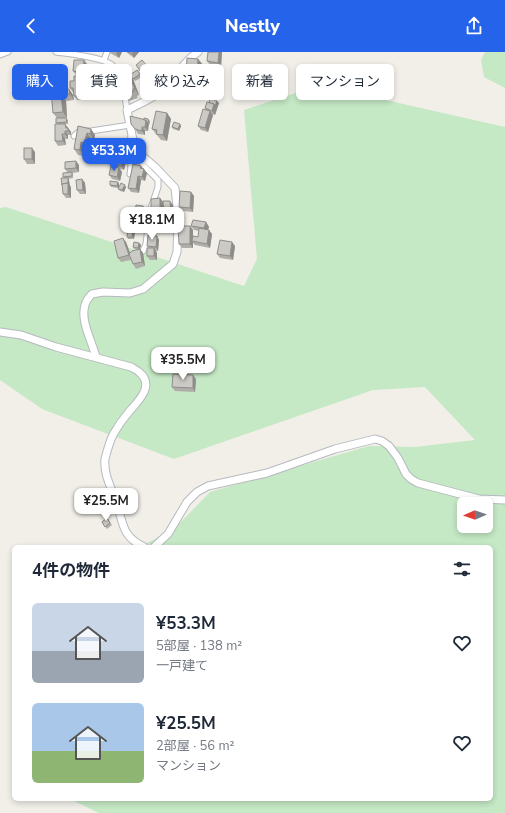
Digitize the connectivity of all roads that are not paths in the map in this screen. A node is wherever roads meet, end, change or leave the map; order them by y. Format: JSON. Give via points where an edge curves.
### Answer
{"nodes":[{"id":1,"x":8,"y":52,"type":"edge"},
{"id":2,"x":56,"y":52,"type":"edge"},
{"id":3,"x":107,"y":52,"type":"edge"},
{"id":4,"x":198,"y":52,"type":"edge"},
{"id":5,"x":0,"y":55,"type":"edge"},
{"id":6,"x":104,"y":60,"type":"junction"},
{"id":7,"x":127,"y":110,"type":"junction"},
{"id":8,"x":131,"y":129,"type":"junction"},
{"id":9,"x":74,"y":136,"type":"dead end"},
{"id":10,"x":134,"y":146,"type":"junction"},
{"id":11,"x":130,"y":174,"type":"edge"},
{"id":12,"x":139,"y":253,"type":"edge"},
{"id":13,"x":0,"y":332,"type":"edge"},
{"id":14,"x":96,"y":357,"type":"junction"},
{"id":15,"x":505,"y":500,"type":"edge"},
{"id":16,"x":141,"y":545,"type":"edge"},
{"id":17,"x":156,"y":545,"type":"edge"}],
"edges":[{"from":1,"to":5,"type":"street"},
{"from":2,"to":6,"type":"street"},
{"from":3,"to":6,"type":"street"},
{"from":4,"to":7,"type":"street","via":[[182,66],[163,90]]},
{"from":6,"to":7,"type":"street","via":[[114,67],[119,76]]},
{"from":7,"to":8,"type":"street"},
{"from":8,"to":9,"type":"street","via":[[80,131]]},
{"from":8,"to":10,"type":"street"},
{"from":8,"to":11,"type":"street"},
{"from":10,"to":12,"type":"street","via":[[134,152],[158,180],[150,211],[146,244]]},
{"from":10,"to":14,"type":"street","via":[[175,188],[178,252],[173,264],[143,289],[130,293],[92,294],[85,303],[84,313]]},
{"from":13,"to":14,"type":"street","via":[[21,335]]},
{"from":14,"to":16,"type":"street","via":[[131,367],[140,372],[146,384],[138,404],[114,433],[105,459],[105,471],[126,533]]},
{"from":15,"to":17,"type":"street","via":[[479,499],[418,483],[406,474],[389,446],[375,439],[335,449],[267,473],[208,486],[187,502],[168,534]]}]}
